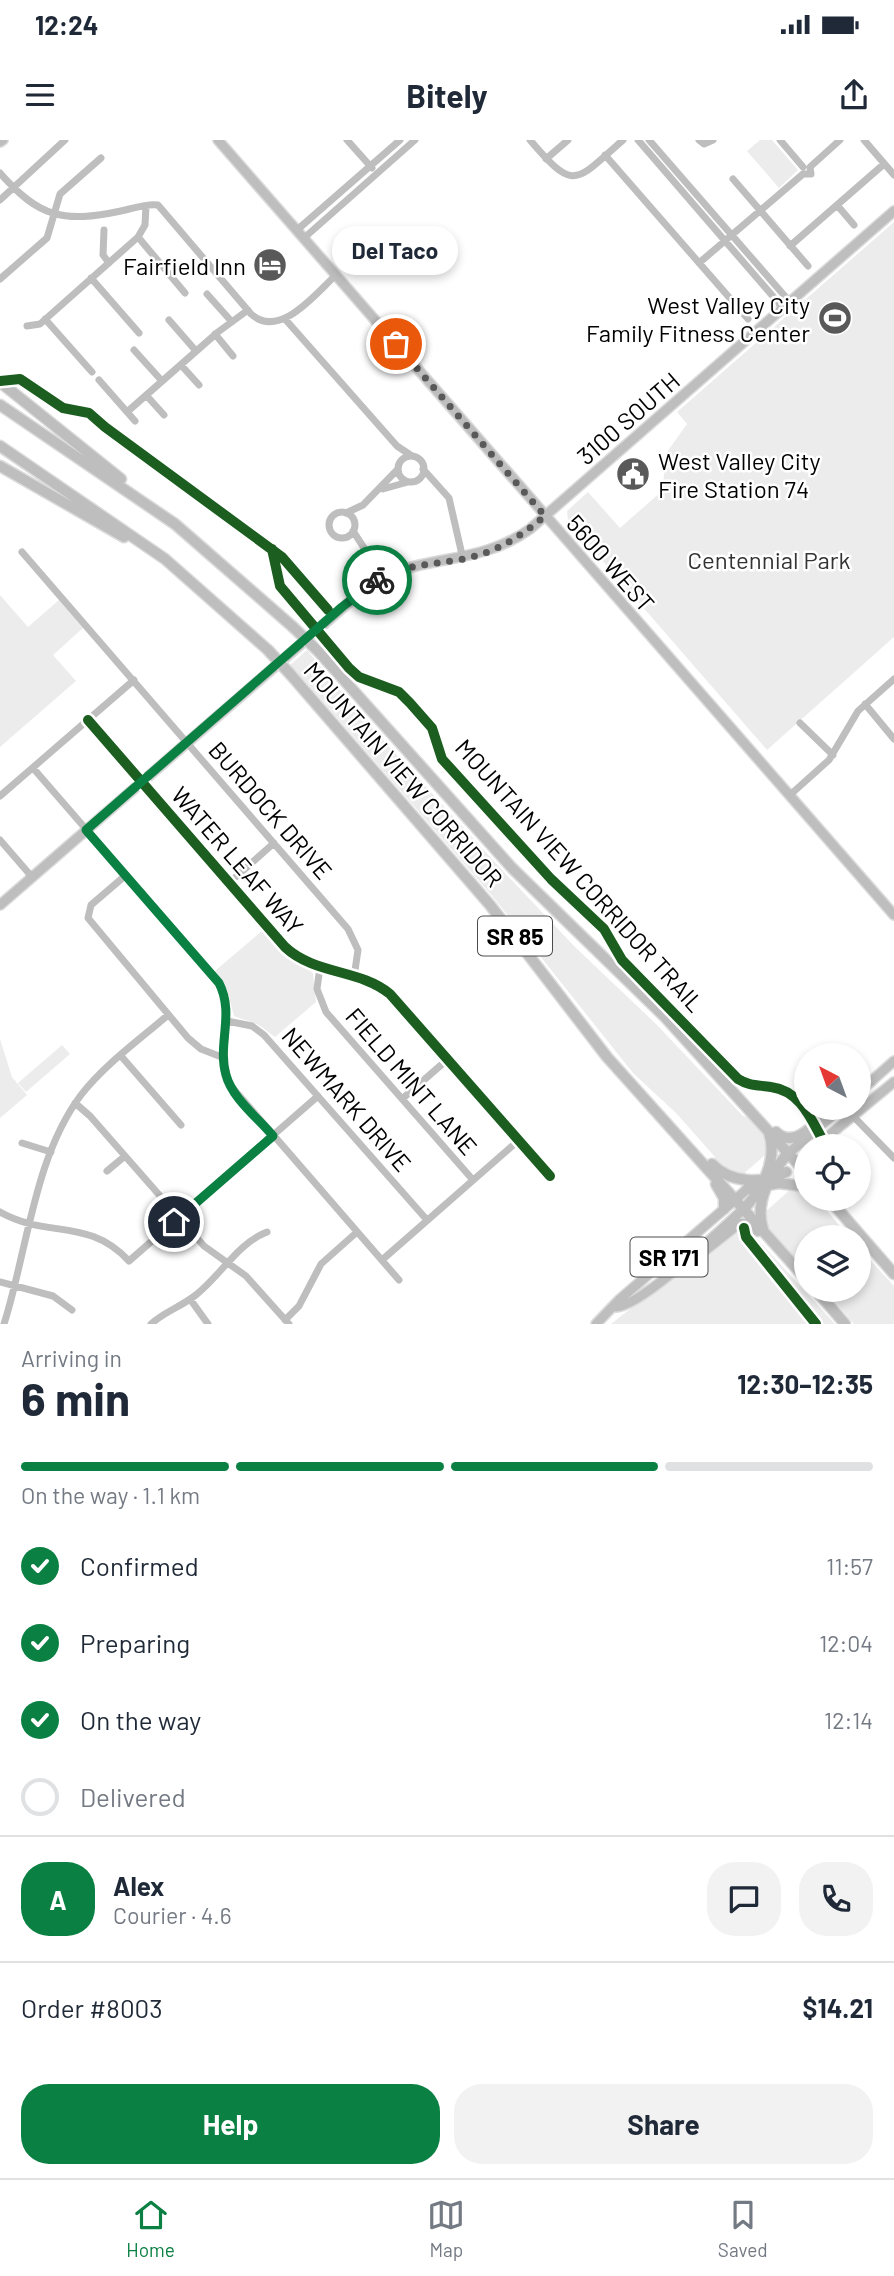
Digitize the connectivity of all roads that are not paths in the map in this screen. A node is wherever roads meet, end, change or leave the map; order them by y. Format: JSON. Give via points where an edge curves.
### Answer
{"nodes":[{"id":1,"x":65,"y":140,"type":"edge"},
{"id":2,"x":219,"y":140,"type":"edge"},
{"id":3,"x":347,"y":140,"type":"edge"},
{"id":4,"x":400,"y":140,"type":"edge"},
{"id":5,"x":415,"y":140,"type":"edge"},
{"id":6,"x":530,"y":140,"type":"edge"},
{"id":7,"x":568,"y":140,"type":"edge"},
{"id":8,"x":623,"y":140,"type":"edge"},
{"id":9,"x":638,"y":140,"type":"edge"},
{"id":10,"x":649,"y":140,"type":"edge"},
{"id":11,"x":713,"y":140,"type":"edge"},
{"id":12,"x":780,"y":140,"type":"edge"},
{"id":13,"x":839,"y":140,"type":"edge"},
{"id":14,"x":864,"y":140,"type":"edge"},
{"id":15,"x":701,"y":142,"type":"edge"},
{"id":16,"x":606,"y":155,"type":"junction"},
{"id":17,"x":101,"y":158,"type":"dead end"},
{"id":18,"x":894,"y":158,"type":"edge"},
{"id":19,"x":546,"y":159,"type":"junction"},
{"id":20,"x":885,"y":164,"type":"junction"},
{"id":21,"x":370,"y":166,"type":"junction"},
{"id":22,"x":805,"y":170,"type":"junction"},
{"id":23,"x":0,"y":173,"type":"edge"},
{"id":24,"x":377,"y":174,"type":"junction"},
{"id":25,"x":894,"y":175,"type":"edge"},
{"id":26,"x":733,"y":179,"type":"dead end"},
{"id":27,"x":13,"y":189,"type":"junction"},
{"id":28,"x":0,"y":200,"type":"edge"},
{"id":29,"x":837,"y":205,"type":"junction"},
{"id":30,"x":146,"y":206,"type":"junction"},
{"id":31,"x":760,"y":211,"type":"junction"},
{"id":32,"x":894,"y":211,"type":"edge"},
{"id":33,"x":54,"y":215,"type":"junction"},
{"id":34,"x":854,"y":225,"type":"dead end"},
{"id":35,"x":104,"y":230,"type":"dead end"},
{"id":36,"x":301,"y":234,"type":"junction"},
{"id":37,"x":732,"y":235,"type":"junction"},
{"id":38,"x":138,"y":237,"type":"junction"},
{"id":39,"x":725,"y":241,"type":"junction"},
{"id":40,"x":790,"y":246,"type":"junction"},
{"id":41,"x":109,"y":263,"type":"junction"},
{"id":42,"x":699,"y":263,"type":"junction"},
{"id":43,"x":808,"y":266,"type":"dead end"},
{"id":44,"x":336,"y":275,"type":"junction"},
{"id":45,"x":91,"y":278,"type":"junction"},
{"id":46,"x":0,"y":279,"type":"edge"},
{"id":47,"x":185,"y":293,"type":"dead end"},
{"id":48,"x":207,"y":294,"type":"dead end"},
{"id":49,"x":787,"y":305,"type":"junction"},
{"id":50,"x":248,"y":310,"type":"junction"},
{"id":51,"x":45,"y":319,"type":"junction"},
{"id":52,"x":285,"y":319,"type":"junction"},
{"id":53,"x":747,"y":319,"type":"dead end"},
{"id":54,"x":169,"y":320,"type":"dead end"},
{"id":55,"x":232,"y":322,"type":"junction"},
{"id":56,"x":27,"y":326,"type":"dead end"},
{"id":57,"x":139,"y":332,"type":"dead end"},
{"id":58,"x":215,"y":334,"type":"junction"},
{"id":59,"x":134,"y":350,"type":"dead end"},
{"id":60,"x":196,"y":351,"type":"junction"},
{"id":61,"x":233,"y":356,"type":"dead end"},
{"id":62,"x":181,"y":365,"type":"junction"},
{"id":63,"x":92,"y":372,"type":"dead end"},
{"id":64,"x":99,"y":380,"type":"dead end"},
{"id":65,"x":162,"y":381,"type":"junction"},
{"id":66,"x":0,"y":382,"type":"edge"},
{"id":67,"x":198,"y":385,"type":"dead end"},
{"id":68,"x":146,"y":395,"type":"junction"},
{"id":69,"x":0,"y":405,"type":"edge"},
{"id":70,"x":127,"y":412,"type":"junction"},
{"id":71,"x":163,"y":415,"type":"dead end"},
{"id":72,"x":135,"y":421,"type":"dead end"},
{"id":73,"x":0,"y":446,"type":"edge"},
{"id":74,"x":397,"y":446,"type":"junction"},
{"id":75,"x":411,"y":456,"type":"junction"},
{"id":76,"x":0,"y":466,"type":"edge"},
{"id":77,"x":399,"y":466,"type":"junction"},
{"id":78,"x":422,"y":473,"type":"junction"},
{"id":79,"x":410,"y":481,"type":"junction"},
{"id":80,"x":382,"y":489,"type":"junction"},
{"id":81,"x":150,"y":505,"type":"junction"},
{"id":82,"x":363,"y":505,"type":"junction"},
{"id":83,"x":346,"y":513,"type":"junction"},
{"id":84,"x":545,"y":516,"type":"junction"},
{"id":85,"x":354,"y":521,"type":"junction"},
{"id":86,"x":353,"y":531,"type":"junction"},
{"id":87,"x":346,"y":537,"type":"junction"},
{"id":88,"x":360,"y":545,"type":"junction"},
{"id":89,"x":22,"y":552,"type":"dead end"},
{"id":90,"x":463,"y":559,"type":"junction"},
{"id":91,"x":383,"y":577,"type":"junction"},
{"id":92,"x":247,"y":630,"type":"junction"},
{"id":93,"x":894,"y":678,"type":"edge"},
{"id":94,"x":134,"y":680,"type":"junction"},
{"id":95,"x":865,"y":704,"type":"junction"},
{"id":96,"x":88,"y":720,"type":"junction"},
{"id":97,"x":800,"y":723,"type":"dead end"},
{"id":98,"x":894,"y":739,"type":"edge"},
{"id":99,"x":187,"y":742,"type":"junction"},
{"id":100,"x":833,"y":755,"type":"junction"},
{"id":101,"x":33,"y":768,"type":"junction"},
{"id":102,"x":141,"y":782,"type":"junction"},
{"id":103,"x":790,"y":795,"type":"junction"},
{"id":104,"x":0,"y":796,"type":"edge"},
{"id":105,"x":86,"y":830,"type":"junction"},
{"id":106,"x":0,"y":840,"type":"edge"},
{"id":107,"x":274,"y":843,"type":"junction"},
{"id":108,"x":126,"y":875,"type":"junction"},
{"id":109,"x":32,"y":877,"type":"junction"},
{"id":110,"x":229,"y":883,"type":"junction"},
{"id":111,"x":0,"y":905,"type":"edge"},
{"id":112,"x":894,"y":915,"type":"edge"},
{"id":113,"x":320,"y":967,"type":"junction"},
{"id":114,"x":354,"y":977,"type":"junction"},
{"id":115,"x":168,"y":1015,"type":"junction"},
{"id":116,"x":227,"y":1021,"type":"junction"},
{"id":117,"x":121,"y":1056,"type":"junction"},
{"id":118,"x":224,"y":1058,"type":"junction"},
{"id":119,"x":448,"y":1059,"type":"junction"},
{"id":120,"x":894,"y":1061,"type":"edge"},
{"id":121,"x":711,"y":1067,"type":"junction"},
{"id":122,"x":627,"y":1080,"type":"junction"},
{"id":123,"x":872,"y":1081,"type":"edge"},
{"id":124,"x":894,"y":1082,"type":"edge"},
{"id":125,"x":318,"y":1096,"type":"junction"},
{"id":126,"x":402,"y":1099,"type":"junction"},
{"id":127,"x":872,"y":1099,"type":"edge"},
{"id":128,"x":647,"y":1100,"type":"junction"},
{"id":129,"x":75,"y":1103,"type":"junction"},
{"id":130,"x":818,"y":1120,"type":"edge"},
{"id":131,"x":827,"y":1120,"type":"edge"},
{"id":132,"x":846,"y":1120,"type":"edge"},
{"id":133,"x":857,"y":1120,"type":"edge"},
{"id":134,"x":181,"y":1125,"type":"dead end"},
{"id":135,"x":768,"y":1130,"type":"junction"},
{"id":136,"x":830,"y":1134,"type":"edge"},
{"id":137,"x":273,"y":1136,"type":"junction"},
{"id":138,"x":519,"y":1140,"type":"junction"},
{"id":139,"x":22,"y":1143,"type":"dead end"},
{"id":140,"x":51,"y":1152,"type":"junction"},
{"id":141,"x":788,"y":1153,"type":"junction"},
{"id":142,"x":794,"y":1155,"type":"edge"},
{"id":143,"x":125,"y":1156,"type":"junction"},
{"id":144,"x":894,"y":1158,"type":"edge"},
{"id":145,"x":794,"y":1166,"type":"edge"},
{"id":146,"x":107,"y":1171,"type":"dead end"},
{"id":147,"x":786,"y":1172,"type":"joint"},
{"id":148,"x":550,"y":1176,"type":"dead end"},
{"id":149,"x":472,"y":1180,"type":"junction"},
{"id":150,"x":766,"y":1181,"type":"junction"},
{"id":151,"x":794,"y":1185,"type":"edge"},
{"id":152,"x":747,"y":1189,"type":"joint"},
{"id":153,"x":735,"y":1199,"type":"junction"},
{"id":154,"x":724,"y":1209,"type":"junction"},
{"id":155,"x":744,"y":1209,"type":"junction"},
{"id":156,"x":834,"y":1211,"type":"edge"},
{"id":157,"x":840,"y":1211,"type":"edge"},
{"id":158,"x":846,"y":1211,"type":"edge"},
{"id":159,"x":0,"y":1212,"type":"edge"},
{"id":160,"x":179,"y":1218,"type":"junction"},
{"id":161,"x":427,"y":1220,"type":"junction"},
{"id":162,"x":30,"y":1224,"type":"junction"},
{"id":163,"x":847,"y":1225,"type":"edge"},
{"id":164,"x":852,"y":1225,"type":"edge"},
{"id":165,"x":267,"y":1232,"type":"dead end"},
{"id":166,"x":357,"y":1232,"type":"junction"},
{"id":167,"x":765,"y":1233,"type":"junction"},
{"id":168,"x":871,"y":1246,"type":"edge"},
{"id":169,"x":691,"y":1255,"type":"junction"},
{"id":170,"x":382,"y":1260,"type":"junction"},
{"id":171,"x":885,"y":1263,"type":"junction"},
{"id":172,"x":228,"y":1264,"type":"junction"},
{"id":173,"x":794,"y":1266,"type":"edge"},
{"id":174,"x":794,"y":1268,"type":"edge"},
{"id":175,"x":894,"y":1274,"type":"edge"},
{"id":176,"x":399,"y":1280,"type":"dead end"},
{"id":177,"x":0,"y":1282,"type":"edge"},
{"id":178,"x":14,"y":1286,"type":"junction"},
{"id":179,"x":191,"y":1299,"type":"junction"},
{"id":180,"x":826,"y":1302,"type":"edge"},
{"id":181,"x":616,"y":1307,"type":"junction"},
{"id":182,"x":72,"y":1310,"type":"dead end"},
{"id":183,"x":287,"y":1322,"type":"edge"},
{"id":184,"x":4,"y":1324,"type":"edge"},
{"id":185,"x":151,"y":1324,"type":"edge"},
{"id":186,"x":208,"y":1324,"type":"edge"},
{"id":187,"x":596,"y":1324,"type":"edge"},
{"id":188,"x":845,"y":1324,"type":"edge"}],
"edges":[{"from":1,"to":27,"type":"street"},
{"from":2,"to":36,"type":"main road","name":"5600 WEST"},
{"from":3,"to":21,"type":"street"},
{"from":4,"to":21,"type":"street"},
{"from":5,"to":24,"type":"street"},
{"from":6,"to":19,"type":"street"},
{"from":7,"to":19,"type":"street"},
{"from":8,"to":16,"type":"street"},
{"from":9,"to":39,"type":"street"},
{"from":10,"to":37,"type":"street"},
{"from":11,"to":15,"type":"street"},
{"from":12,"to":22,"type":"street"},
{"from":13,"to":22,"type":"street"},
{"from":14,"to":20,"type":"street"},
{"from":16,"to":19,"type":"street","via":[[573,177],[562,175]]},
{"from":16,"to":42,"type":"street"},
{"from":17,"to":33,"type":"street","via":[[60,194]]},
{"from":18,"to":20,"type":"street"},
{"from":20,"to":25,"type":"street"},
{"from":20,"to":29,"type":"street"},
{"from":21,"to":24,"type":"street"},
{"from":21,"to":36,"type":"street"},
{"from":22,"to":31,"type":"street"},
{"from":23,"to":27,"type":"street"},
{"from":24,"to":36,"type":"street"},
{"from":26,"to":31,"type":"street"},
{"from":27,"to":28,"type":"street"},
{"from":27,"to":33,"type":"street"},
{"from":29,"to":34,"type":"street"},
{"from":29,"to":40,"type":"street"},
{"from":30,"to":33,"type":"street","via":[[84,218]]},
{"from":30,"to":38,"type":"street","via":[[145,225]]},
{"from":30,"to":50,"type":"street","via":[[160,206]]},
{"from":31,"to":37,"type":"street"},
{"from":31,"to":40,"type":"street"},
{"from":32,"to":49,"type":"main road","name":"3100 SOUTH"},
{"from":33,"to":46,"type":"street","via":[[47,238]]},
{"from":35,"to":41,"type":"street","via":[[103,255]]},
{"from":36,"to":44,"type":"main road","name":"5600 WEST"},
{"from":37,"to":39,"type":"street"},
{"from":37,"to":49,"type":"street"},
{"from":38,"to":41,"type":"street"},
{"from":38,"to":47,"type":"street"},
{"from":39,"to":42,"type":"street"},
{"from":39,"to":49,"type":"street"},
{"from":40,"to":43,"type":"street"},
{"from":41,"to":45,"type":"street"},
{"from":42,"to":53,"type":"street"},
{"from":44,"to":52,"type":"street"},
{"from":44,"to":84,"type":"main road","name":"5600 WEST"},
{"from":45,"to":51,"type":"street"},
{"from":45,"to":57,"type":"street"},
{"from":48,"to":55,"type":"street"},
{"from":49,"to":84,"type":"main road","name":"3100 SOUTH"},
{"from":50,"to":52,"type":"street","via":[[261,321]]},
{"from":50,"to":55,"type":"street"},
{"from":51,"to":56,"type":"street"},
{"from":51,"to":63,"type":"street"},
{"from":52,"to":74,"type":"street"},
{"from":54,"to":60,"type":"street"},
{"from":55,"to":58,"type":"street"},
{"from":58,"to":60,"type":"street"},
{"from":58,"to":61,"type":"street"},
{"from":59,"to":65,"type":"street"},
{"from":60,"to":62,"type":"street"},
{"from":62,"to":65,"type":"street"},
{"from":62,"to":67,"type":"street"},
{"from":64,"to":70,"type":"street"},
{"from":65,"to":68,"type":"street"},
{"from":66,"to":81,"type":"highway"},
{"from":68,"to":70,"type":"street"},
{"from":68,"to":71,"type":"street"},
{"from":69,"to":81,"type":"highway","name":"MOUNTAIN VIEW CORRIDOR","number":"SR 85"},
{"from":70,"to":72,"type":"street"},
{"from":73,"to":92,"type":"highway","name":"MOUNTAIN VIEW CORRIDOR","number":"SR 85","via":[[142,542]]},
{"from":74,"to":75,"type":"street"},
{"from":74,"to":77,"type":"street"},
{"from":75,"to":77,"type":"street"},
{"from":75,"to":78,"type":"street","via":[[420,460]]},
{"from":76,"to":92,"type":"highway","via":[[126,538]]},
{"from":77,"to":79,"type":"street","via":[[401,477]]},
{"from":77,"to":80,"type":"street"},
{"from":78,"to":79,"type":"street"},
{"from":78,"to":90,"type":"street","via":[[450,500]]},
{"from":79,"to":80,"type":"street"},
{"from":80,"to":82,"type":"street"},
{"from":81,"to":121,"type":"highway","name":"MOUNTAIN VIEW CORRIDOR","number":"SR 85","bridge":true,"via":[[223,562],[318,651],[512,868]]},
{"from":82,"to":83,"type":"street"},
{"from":82,"to":85,"type":"street"},
{"from":83,"to":85,"type":"street"},
{"from":83,"to":87,"type":"street","via":[[334,515],[329,525],[335,536]]},
{"from":84,"to":90,"type":"main road","name":"3100 SOUTH","via":[[512,541]]},
{"from":84,"to":103,"type":"main road","name":"5600 WEST"},
{"from":85,"to":86,"type":"street"},
{"from":86,"to":87,"type":"street"},
{"from":86,"to":88,"type":"street"},
{"from":87,"to":88,"type":"street"},
{"from":88,"to":91,"type":"street"},
{"from":89,"to":94,"type":"street","name":"BURDOCK DRIVE"},
{"from":90,"to":91,"type":"main road","name":"3100 SOUTH","via":[[413,566]]},
{"from":91,"to":99,"type":"main road","name":"3100 SOUTH","via":[[349,601]]},
{"from":92,"to":122,"type":"highway","name":"MOUNTAIN VIEW CORRIDOR","number":"SR 85","bridge":true,"via":[[490,905]]},
{"from":93,"to":95,"type":"street"},
{"from":94,"to":96,"type":"street"},
{"from":94,"to":99,"type":"street","name":"BURDOCK DRIVE"},
{"from":95,"to":98,"type":"street"},
{"from":95,"to":100,"type":"street"},
{"from":96,"to":101,"type":"street"},
{"from":96,"to":102,"type":"street","name":"WATER LEAF WAY"},
{"from":97,"to":100,"type":"street"},
{"from":99,"to":102,"type":"main road","name":"3100 SOUTH"},
{"from":99,"to":107,"type":"street","name":"BURDOCK DRIVE"},
{"from":100,"to":103,"type":"street"},
{"from":101,"to":104,"type":"street"},
{"from":101,"to":105,"type":"street"},
{"from":102,"to":105,"type":"main road","name":"3100 SOUTH"},
{"from":102,"to":110,"type":"street","name":"WATER LEAF WAY"},
{"from":103,"to":112,"type":"main road","name":"5600 WEST"},
{"from":105,"to":108,"type":"street"},
{"from":105,"to":109,"type":"main road","name":"3100 SOUTH"},
{"from":106,"to":109,"type":"street"},
{"from":107,"to":110,"type":"street"},
{"from":107,"to":114,"type":"street","name":"BURDOCK DRIVE","via":[[353,936],[358,950]]},
{"from":108,"to":115,"type":"street","via":[[91,905],[88,918]]},
{"from":108,"to":116,"type":"street","via":[[216,979],[225,999]]},
{"from":109,"to":111,"type":"main road","name":"3100 SOUTH"},
{"from":110,"to":113,"type":"street","name":"WATER LEAF WAY","via":[[292,954]]},
{"from":113,"to":114,"type":"street","name":"WATER LEAF WAY"},
{"from":113,"to":126,"type":"street","name":"FIELD MINT LANE","via":[[316,984],[323,1008]]},
{"from":114,"to":119,"type":"street","name":"WATER LEAF WAY","via":[[390,994]]},
{"from":115,"to":117,"type":"street"},
{"from":115,"to":118,"type":"street","via":[[201,1049]]},
{"from":116,"to":118,"type":"street"},
{"from":116,"to":125,"type":"street","name":"NEWMARK DRIVE","via":[[252,1026],[264,1035]]},
{"from":117,"to":129,"type":"street"},
{"from":117,"to":134,"type":"street"},
{"from":118,"to":137,"type":"street","via":[[230,1086]]},
{"from":119,"to":126,"type":"street"},
{"from":119,"to":138,"type":"street","name":"WATER LEAF WAY"},
{"from":120,"to":123,"type":"main road"},
{"from":121,"to":130,"type":"highway","via":[[784,1138],[799,1137]]},
{"from":121,"to":135,"type":"highway","name":"MOUNTAIN VIEW CORRIDOR","number":"SR 85"},
{"from":122,"to":128,"type":"highway","name":"MOUNTAIN VIEW CORRIDOR","number":"SR 85"},
{"from":122,"to":154,"type":"highway","via":[[719,1187]]},
{"from":124,"to":127,"type":"main road"},
{"from":125,"to":137,"type":"street"},
{"from":125,"to":161,"type":"street","name":"NEWMARK DRIVE"},
{"from":126,"to":149,"type":"street","name":"FIELD MINT LANE"},
{"from":128,"to":150,"type":"highway","via":[[663,1110],[719,1171],[736,1179]]},
{"from":128,"to":153,"type":"highway","name":"MOUNTAIN VIEW CORRIDOR","number":"SR 85"},
{"from":129,"to":140,"type":"street"},
{"from":129,"to":143,"type":"street"},
{"from":131,"to":141,"type":"main road"},
{"from":132,"to":136,"type":"main road"},
{"from":133,"to":144,"type":"street"},
{"from":135,"to":141,"type":"highway","name":"MOUNTAIN VIEW CORRIDOR","number":"SR 85"},
{"from":135,"to":150,"type":"highway","via":[[772,1150]]},
{"from":137,"to":160,"type":"street"},
{"from":137,"to":166,"type":"street"},
{"from":138,"to":148,"type":"street","name":"WATER LEAF WAY"},
{"from":138,"to":149,"type":"street"},
{"from":139,"to":140,"type":"street"},
{"from":140,"to":162,"type":"street"},
{"from":141,"to":142,"type":"highway","name":"MOUNTAIN VIEW CORRIDOR","number":"SR 85"},
{"from":141,"to":150,"type":"highway"},
{"from":143,"to":146,"type":"street"},
{"from":143,"to":160,"type":"street"},
{"from":145,"to":147,"type":"main road"},
{"from":147,"to":150,"type":"highway"},
{"from":149,"to":161,"type":"street"},
{"from":150,"to":151,"type":"highway"},
{"from":150,"to":152,"type":"highway"},
{"from":150,"to":155,"type":"highway"},
{"from":150,"to":167,"type":"highway","via":[[761,1209]]},
{"from":152,"to":153,"type":"main road","number":"SR 171"},
{"from":153,"to":154,"type":"main road","number":"SR 171"},
{"from":153,"to":155,"type":"highway","name":"MOUNTAIN VIEW CORRIDOR","number":"SR 85"},
{"from":154,"to":181,"type":"main road","number":"SR 171"},
{"from":155,"to":167,"type":"highway","name":"MOUNTAIN VIEW CORRIDOR","number":"SR 85"},
{"from":155,"to":169,"type":"main road","number":"SR 171"},
{"from":156,"to":163,"type":"highway"},
{"from":157,"to":164,"type":"highway"},
{"from":158,"to":171,"type":"highway","via":[[873,1241]]},
{"from":159,"to":162,"type":"street"},
{"from":160,"to":162,"type":"street","via":[[129,1261],[100,1237]]},
{"from":160,"to":172,"type":"street","via":[[207,1250]]},
{"from":161,"to":170,"type":"street"},
{"from":162,"to":178,"type":"street"},
{"from":165,"to":172,"type":"street"},
{"from":166,"to":170,"type":"street"},
{"from":166,"to":183,"type":"street","via":[[321,1264]]},
{"from":167,"to":173,"type":"highway","name":"MOUNTAIN VIEW CORRIDOR","number":"SR 85"},
{"from":168,"to":171,"type":"highway"},
{"from":169,"to":174,"type":"highway","via":[[702,1252],[735,1225],[747,1223]]},
{"from":169,"to":181,"type":"main road","number":"SR 171","via":[[625,1306]]},
{"from":170,"to":176,"type":"street"},
{"from":171,"to":175,"type":"highway"},
{"from":172,"to":179,"type":"street"},
{"from":172,"to":183,"type":"street","via":[[251,1280]]},
{"from":177,"to":178,"type":"street"},
{"from":178,"to":182,"type":"street","via":[[52,1296]]},
{"from":178,"to":184,"type":"street"},
{"from":179,"to":185,"type":"street"},
{"from":179,"to":186,"type":"street"},
{"from":180,"to":188,"type":"highway"},
{"from":181,"to":187,"type":"main road","number":"SR 171"}]}
